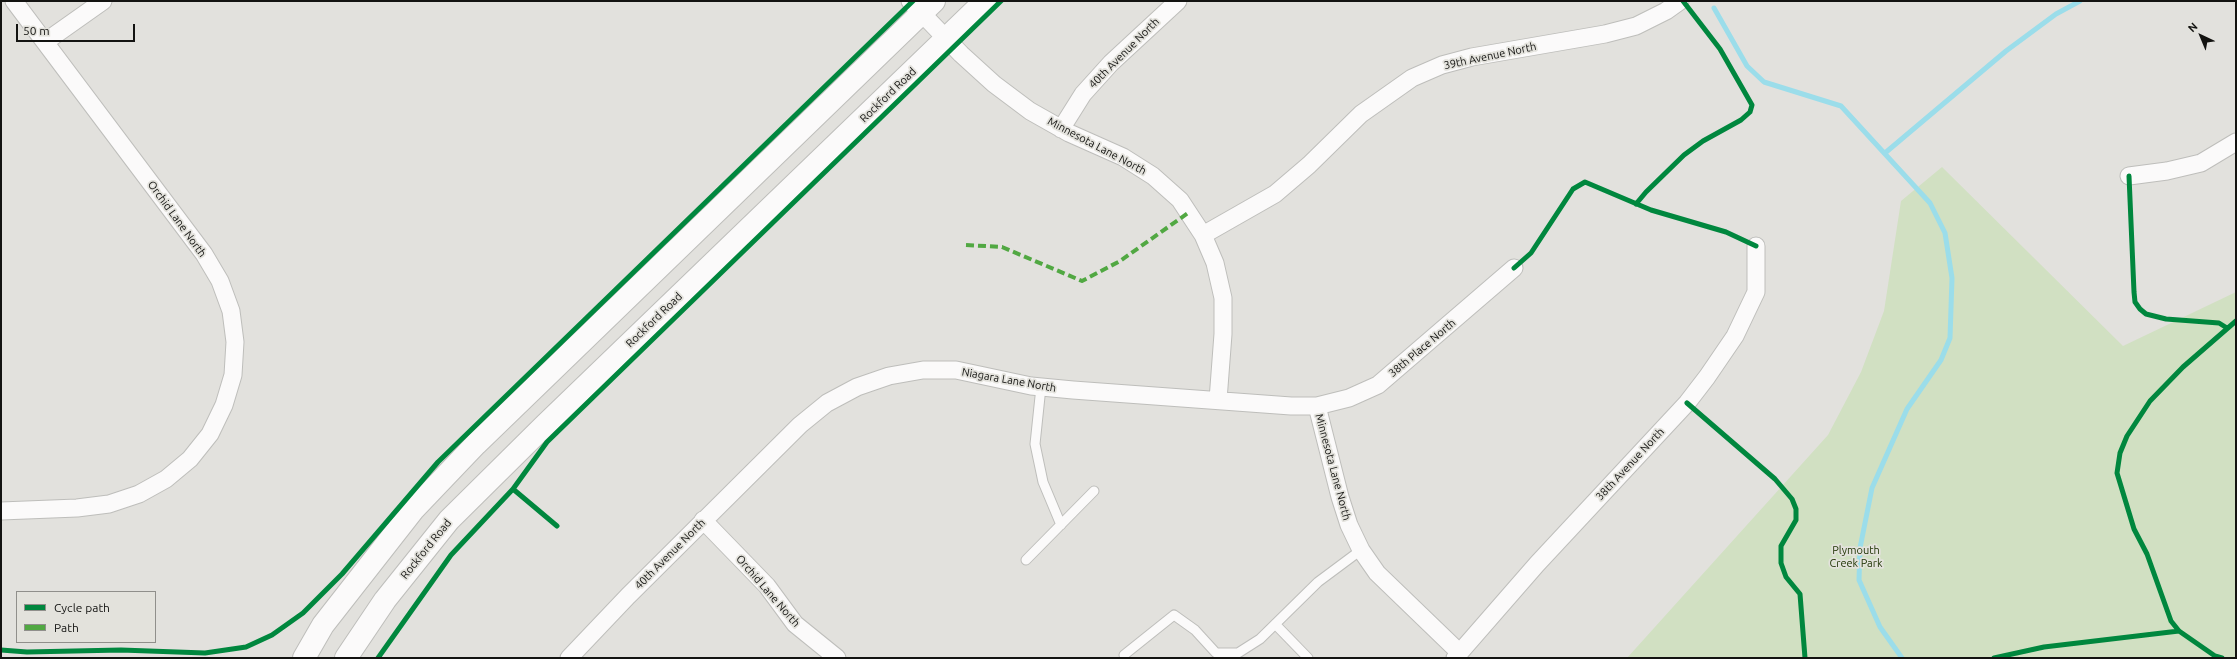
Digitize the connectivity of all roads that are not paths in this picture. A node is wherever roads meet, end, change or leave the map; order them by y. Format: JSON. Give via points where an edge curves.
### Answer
{"nodes":[{"id":1,"x":14,"y":1,"type":"edge"},
{"id":2,"x":103,"y":1,"type":"edge"},
{"id":3,"x":985,"y":1,"type":"edge"},
{"id":4,"x":1178,"y":1,"type":"edge"},
{"id":5,"x":1680,"y":1,"type":"edge"},
{"id":6,"x":922,"y":5,"type":"edge"},
{"id":7,"x":946,"y":40,"type":"junction"},
{"id":8,"x":45,"y":42,"type":"junction"},
{"id":9,"x":1061,"y":129,"type":"junction"},
{"id":10,"x":2236,"y":142,"type":"edge"},
{"id":11,"x":2129,"y":176,"type":"dead end"},
{"id":12,"x":1204,"y":235,"type":"junction"},
{"id":13,"x":1756,"y":246,"type":"dead end"},
{"id":14,"x":1514,"y":268,"type":"dead end"},
{"id":15,"x":1041,"y":387,"type":"junction"},
{"id":16,"x":1218,"y":400,"type":"junction"},
{"id":17,"x":1317,"y":406,"type":"junction"},
{"id":18,"x":773,"y":452,"type":"joint"},
{"id":19,"x":1094,"y":491,"type":"dead end"},
{"id":20,"x":1,"y":511,"type":"edge"},
{"id":21,"x":703,"y":520,"type":"junction"},
{"id":22,"x":1061,"y":524,"type":"junction"},
{"id":23,"x":1361,"y":550,"type":"junction"},
{"id":24,"x":1026,"y":560,"type":"dead end"},
{"id":25,"x":1275,"y":624,"type":"junction"},
{"id":26,"x":323,"y":625,"type":"junction"},
{"id":27,"x":1124,"y":655,"type":"dead end"},
{"id":28,"x":1457,"y":655,"type":"edge"},
{"id":29,"x":1238,"y":656,"type":"edge"},
{"id":30,"x":290,"y":658,"type":"edge"},
{"id":31,"x":304,"y":658,"type":"edge"},
{"id":32,"x":346,"y":658,"type":"edge"},
{"id":33,"x":569,"y":658,"type":"edge"},
{"id":34,"x":837,"y":658,"type":"edge"},
{"id":35,"x":1308,"y":658,"type":"edge"}],
"edges":[{"from":1,"to":8,"type":"street","name":"Orchid Lane North"},
{"from":2,"to":8,"type":"street"},
{"from":3,"to":7,"type":"main road","name":"Rockford Road"},
{"from":4,"to":9,"type":"street","name":"40th Avenue North","via":[[1111,63],[1084,94]]},
{"from":5,"to":12,"type":"street","name":"39th Avenue North","via":[[1636,26],[1472,57],[1442,65],[1412,78],[1361,114],[1275,194]]},
{"from":6,"to":7,"type":"street","name":"Minnesota Lane North"},
{"from":6,"to":26,"type":"main road","via":[[476,444],[413,510]]},
{"from":7,"to":9,"type":"street","name":"Minnesota Lane North","via":[[994,84],[1030,111]]},
{"from":7,"to":32,"type":"main road","name":"Rockford Road","via":[[449,520],[385,600]]},
{"from":8,"to":20,"type":"street","name":"Orchid Lane North","via":[[204,254],[220,281],[231,311],[235,342],[233,375],[224,405],[210,434],[187,462],[166,479],[139,494],[109,504]]},
{"from":9,"to":12,"type":"street","name":"Minnesota Lane North","via":[[1123,157],[1153,176],[1180,200]]},
{"from":10,"to":11,"type":"street","via":[[2201,163]]},
{"from":12,"to":16,"type":"street","name":"Minnesota Lane North","via":[[1215,263],[1223,298]]},
{"from":13,"to":28,"type":"street","name":"38th Avenue North","via":[[1756,292],[1735,336],[1707,377],[1683,408],[1537,564]]},
{"from":14,"to":17,"type":"street","name":"38th Place North","via":[[1378,385],[1349,398]]},
{"from":15,"to":16,"type":"street","name":"Niagara Lane North"},
{"from":15,"to":18,"type":"street","name":"Niagara Lane North","via":[[956,370],[922,370],[889,376],[857,387],[827,403]]},
{"from":15,"to":22,"type":"lane","via":[[1035,444],[1043,482]]},
{"from":16,"to":17,"type":"street","name":"Niagara Lane North"},
{"from":17,"to":23,"type":"street","name":"Minnesota Lane North","via":[[1340,497]]},
{"from":18,"to":21,"type":"street","name":"40th Avenue North"},
{"from":19,"to":22,"type":"lane"},
{"from":21,"to":33,"type":"street","name":"40th Avenue North"},
{"from":21,"to":34,"type":"street","name":"Orchid Lane North","via":[[767,586],[795,624]]},
{"from":22,"to":24,"type":"lane"},
{"from":23,"to":25,"type":"lane","via":[[1318,582]]},
{"from":23,"to":28,"type":"street","name":"Minnesota Lane North","via":[[1377,573]]},
{"from":25,"to":29,"type":"lane"},
{"from":25,"to":35,"type":"lane"},
{"from":26,"to":30,"type":"main road","via":[[307,644]]},
{"from":26,"to":31,"type":"main road"},
{"from":27,"to":29,"type":"lane","via":[[1174,615],[1195,630],[1216,653]]}]}
